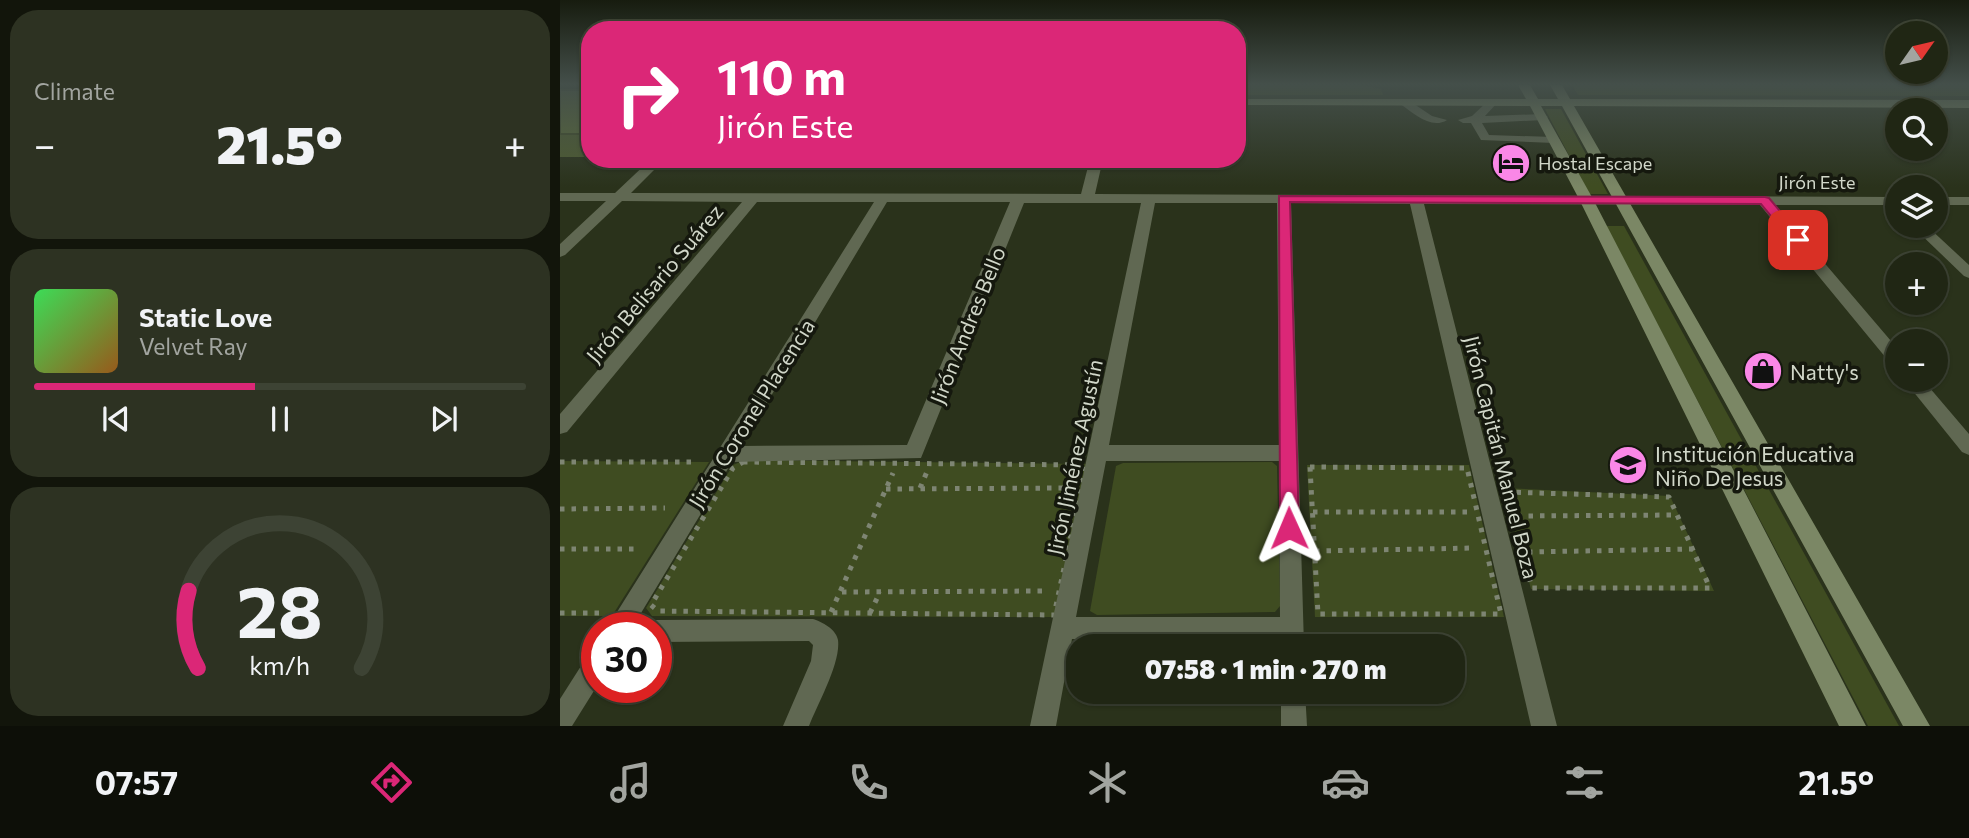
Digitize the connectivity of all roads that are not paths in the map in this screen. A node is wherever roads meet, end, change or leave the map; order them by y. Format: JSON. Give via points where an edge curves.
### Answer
{"nodes":[{"id":1,"x":1429,"y":119,"type":"edge"},
{"id":2,"x":1477,"y":119,"type":"edge"},
{"id":3,"x":1543,"y":119,"type":"edge"},
{"id":4,"x":1575,"y":119,"type":"edge"},
{"id":5,"x":1442,"y":120,"type":"dead end"},
{"id":6,"x":1469,"y":120,"type":"joint"},
{"id":7,"x":1554,"y":140,"type":"junction"},
{"id":8,"x":649,"y":168,"type":"edge"},
{"id":9,"x":1095,"y":168,"type":"edge"},
{"id":10,"x":560,"y":197,"type":"edge"},
{"id":11,"x":618,"y":197,"type":"junction"},
{"id":12,"x":1019,"y":197,"type":"junction"},
{"id":13,"x":1087,"y":197,"type":"junction"},
{"id":14,"x":1149,"y":197,"type":"junction"},
{"id":15,"x":753,"y":198,"type":"junction"},
{"id":16,"x":883,"y":198,"type":"junction"},
{"id":17,"x":1284,"y":198,"type":"junction"},
{"id":18,"x":1416,"y":199,"type":"junction"},
{"id":19,"x":1586,"y":200,"type":"junction"},
{"id":20,"x":1618,"y":200,"type":"junction"},
{"id":21,"x":1765,"y":201,"type":"junction"},
{"id":22,"x":1948,"y":201,"type":"edge"},
{"id":23,"x":1969,"y":201,"type":"edge"},
{"id":24,"x":1885,"y":202,"type":"edge"},
{"id":25,"x":1932,"y":238,"type":"edge"},
{"id":26,"x":560,"y":252,"type":"edge"},
{"id":27,"x":1969,"y":273,"type":"edge"},
{"id":28,"x":1885,"y":346,"type":"edge"},
{"id":29,"x":1923,"y":392,"type":"edge"},
{"id":30,"x":560,"y":427,"type":"edge"},
{"id":31,"x":1969,"y":447,"type":"edge"},
{"id":32,"x":1287,"y":453,"type":"junction"},
{"id":33,"x":727,"y":454,"type":"junction"},
{"id":34,"x":1093,"y":459,"type":"junction"},
{"id":35,"x":621,"y":612,"type":"edge"},
{"id":36,"x":1058,"y":622,"type":"junction"},
{"id":37,"x":672,"y":631,"type":"edge"},
{"id":38,"x":1245,"y":634,"type":"edge"},
{"id":39,"x":1292,"y":634,"type":"edge"},
{"id":40,"x":581,"y":689,"type":"edge"},
{"id":41,"x":1293,"y":704,"type":"edge"},
{"id":42,"x":560,"y":722,"type":"edge"},
{"id":43,"x":796,"y":726,"type":"edge"},
{"id":44,"x":1043,"y":726,"type":"edge"},
{"id":45,"x":1294,"y":726,"type":"edge"},
{"id":46,"x":1544,"y":726,"type":"edge"},
{"id":47,"x":1853,"y":726,"type":"edge"},
{"id":48,"x":1917,"y":726,"type":"edge"}],
"edges":[{"from":1,"to":5,"type":"lane"},
{"from":2,"to":6,"type":"lane"},
{"from":3,"to":7,"type":"main road"},
{"from":4,"to":20,"type":"main road"},
{"from":6,"to":7,"type":"lane","via":[[1485,138]]},
{"from":7,"to":19,"type":"main road"},
{"from":8,"to":11,"type":"street"},
{"from":9,"to":13,"type":"street"},
{"from":10,"to":11,"type":"street","name":"Jirón Este"},
{"from":11,"to":15,"type":"street","name":"Jirón Este"},
{"from":11,"to":26,"type":"street"},
{"from":12,"to":13,"type":"street","name":"Jirón Este"},
{"from":12,"to":16,"type":"street","name":"Jirón Este"},
{"from":12,"to":33,"type":"street","name":"Jirón Andres Bello","via":[[914,459]]},
{"from":13,"to":14,"type":"street","name":"Jirón Este"},
{"from":14,"to":17,"type":"street","name":"Jirón Este"},
{"from":14,"to":34,"type":"street","name":"Jirón Jiménez Agustín"},
{"from":15,"to":16,"type":"street","name":"Jirón Este"},
{"from":15,"to":30,"type":"street","name":"Jirón Belisario Suárez"},
{"from":16,"to":33,"type":"street","name":"Jirón Coronel Placencia"},
{"from":17,"to":18,"type":"street","name":"Jirón Este"},
{"from":17,"to":32,"type":"street"},
{"from":18,"to":19,"type":"street","name":"Jirón Este"},
{"from":18,"to":46,"type":"street","name":"Jirón Capitán Manuel Boza"},
{"from":19,"to":20,"type":"street","name":"Jirón Este"},
{"from":19,"to":47,"type":"main road"},
{"from":20,"to":21,"type":"street","name":"Jirón Este"},
{"from":20,"to":48,"type":"main road"},
{"from":21,"to":24,"type":"street","name":"Jirón Este"},
{"from":21,"to":28,"type":"street"},
{"from":22,"to":23,"type":"street"},
{"from":25,"to":27,"type":"street"},
{"from":29,"to":31,"type":"street"},
{"from":32,"to":34,"type":"street"},
{"from":32,"to":39,"type":"street"},
{"from":33,"to":35,"type":"street","name":"Jirón Coronel Placencia"},
{"from":34,"to":36,"type":"street","name":"Jirón Jiménez Agustín"},
{"from":36,"to":38,"type":"street"},
{"from":36,"to":44,"type":"street","name":"Jirón Jiménez Agustín"},
{"from":37,"to":43,"type":"street","via":[[814,630],[826,640],[823,661]]},
{"from":40,"to":42,"type":"street"},
{"from":41,"to":45,"type":"street"}]}
